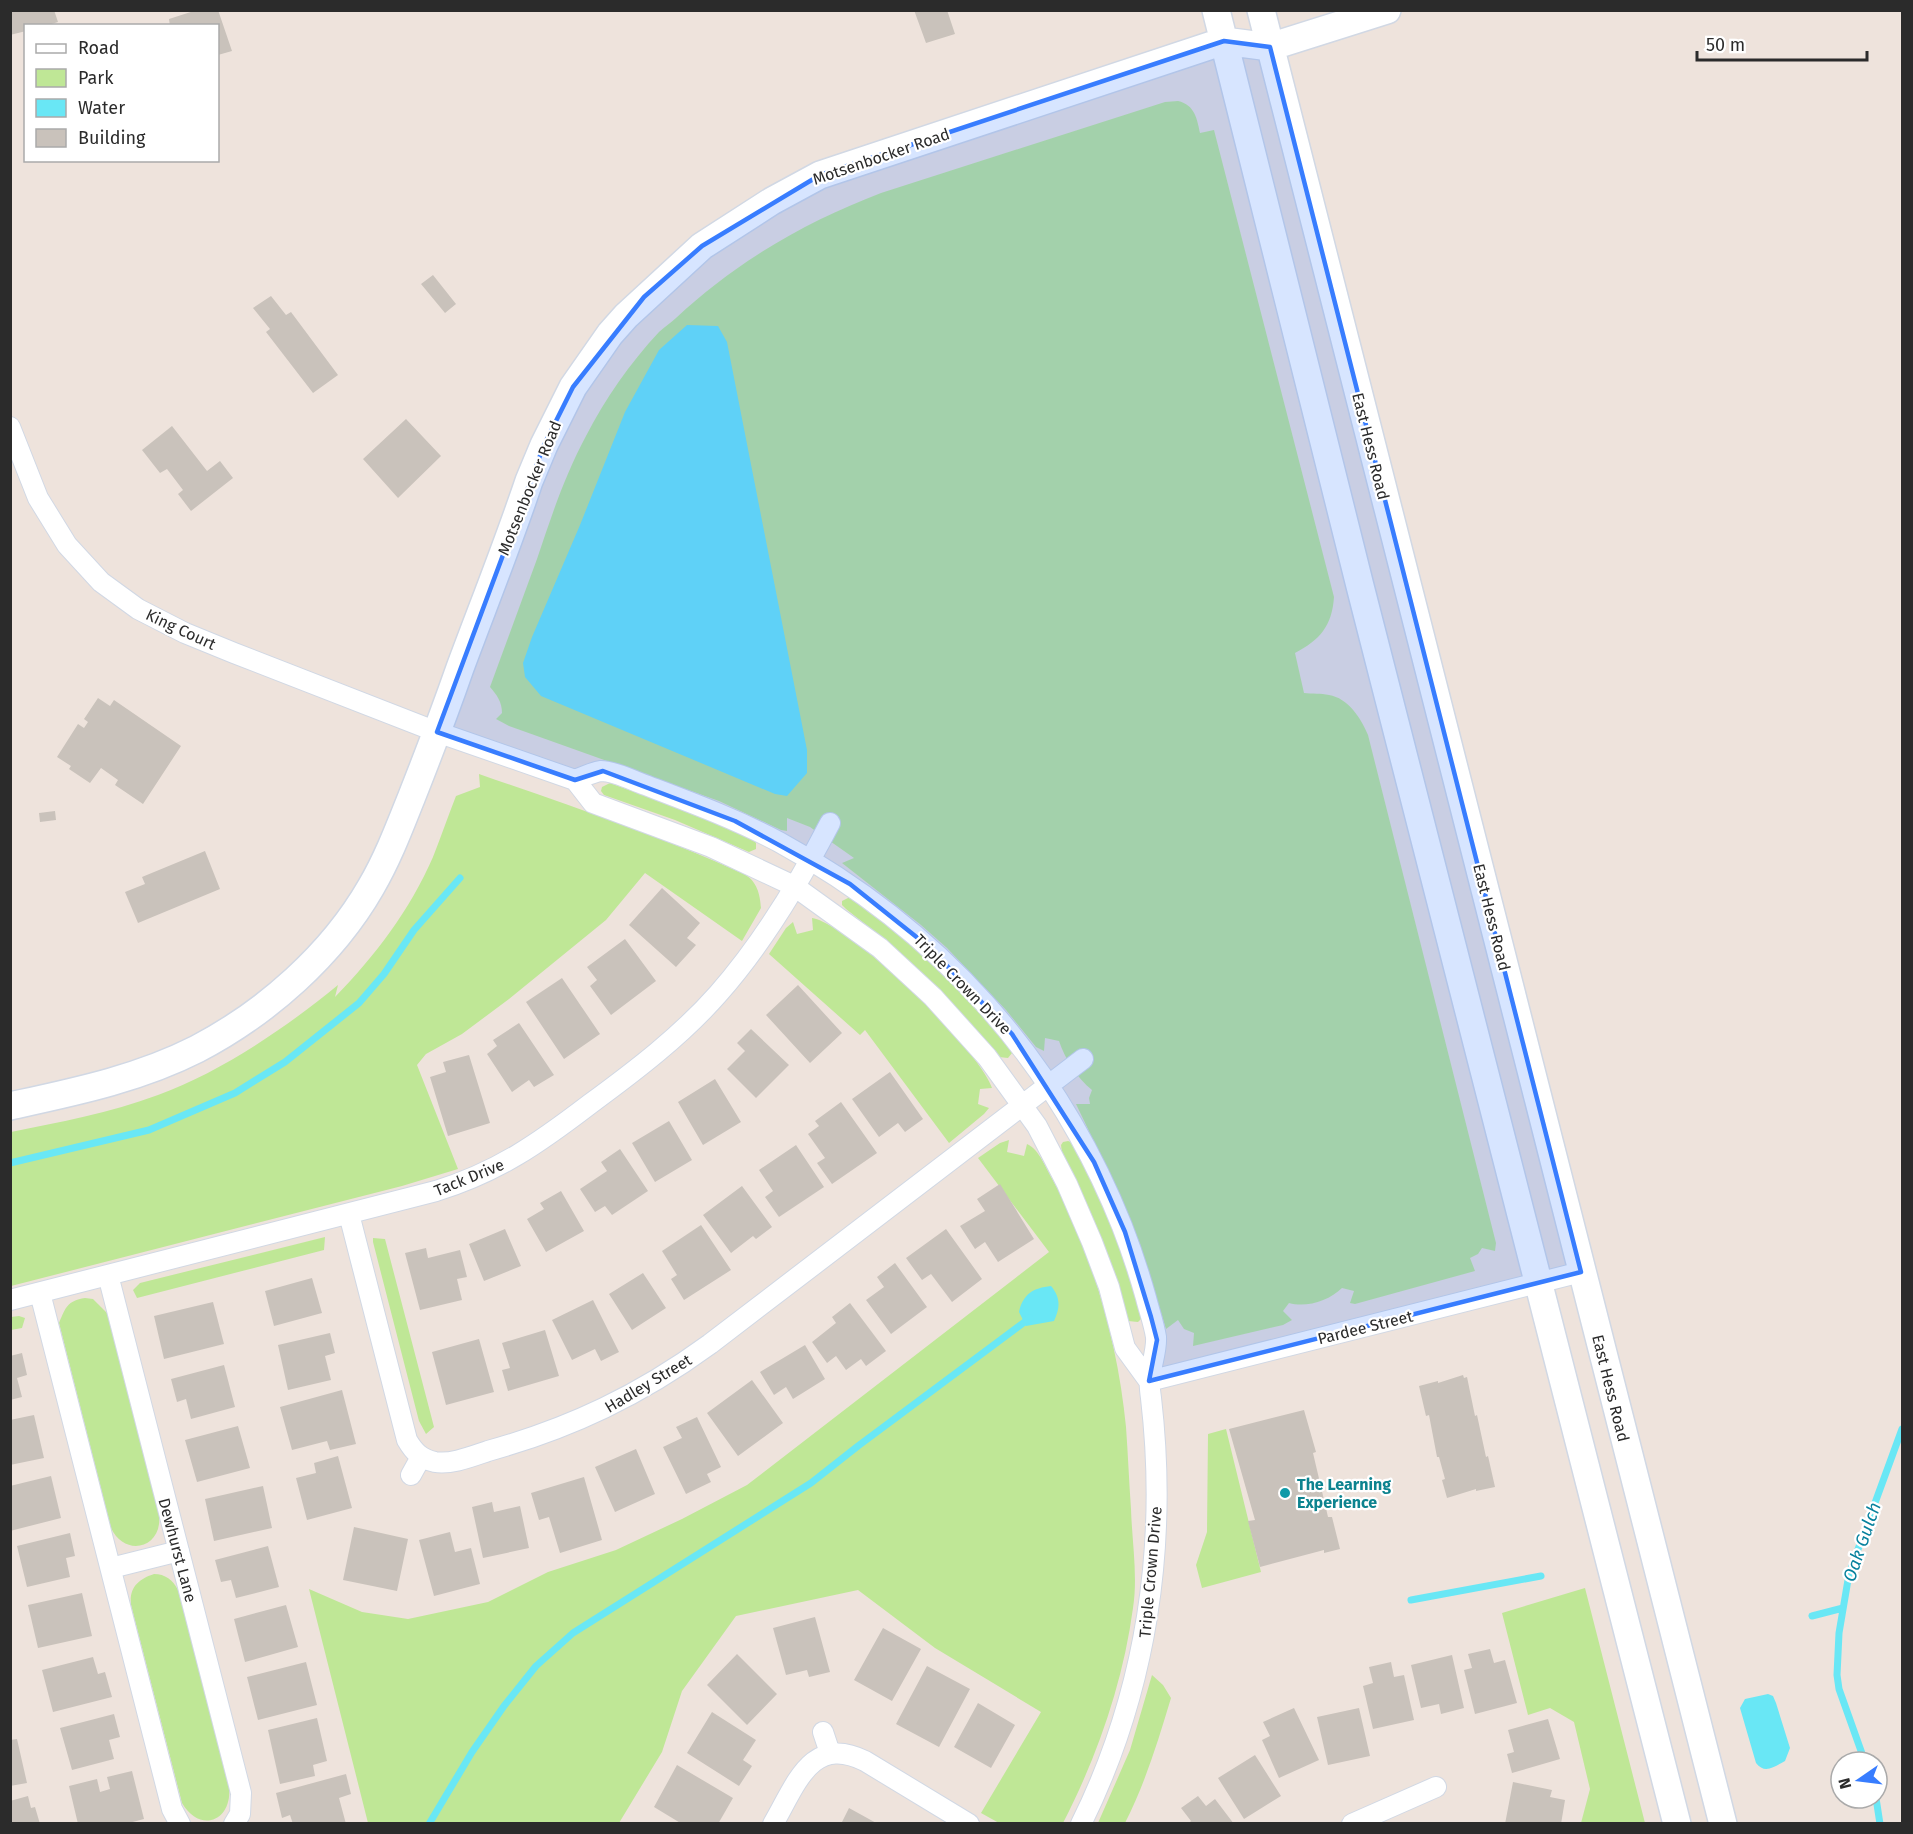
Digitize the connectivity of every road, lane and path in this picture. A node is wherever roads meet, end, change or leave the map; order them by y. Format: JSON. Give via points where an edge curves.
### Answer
{"nodes":[{"id":1,"x":1216,"y":10,"type":"edge"},
{"id":2,"x":1253,"y":10,"type":"edge"},
{"id":3,"x":1261,"y":10,"type":"edge"},
{"id":4,"x":1387,"y":10,"type":"edge"},
{"id":5,"x":1224,"y":42,"type":"junction"},
{"id":6,"x":1270,"y":47,"type":"junction"},
{"id":7,"x":10,"y":427,"type":"edge"},
{"id":8,"x":437,"y":732,"type":"junction"},
{"id":9,"x":575,"y":780,"type":"junction"},
{"id":10,"x":830,"y":823,"type":"dead end"},
{"id":11,"x":811,"y":860,"type":"junction"},
{"id":12,"x":794,"y":886,"type":"junction"},
{"id":13,"x":1083,"y":1059,"type":"dead end"},
{"id":14,"x":1048,"y":1085,"type":"junction"},
{"id":15,"x":1023,"y":1105,"type":"junction"},
{"id":16,"x":10,"y":1106,"type":"edge"},
{"id":17,"x":349,"y":1214,"type":"junction"},
{"id":18,"x":1581,"y":1272,"type":"junction"},
{"id":19,"x":108,"y":1275,"type":"junction"},
{"id":20,"x":1539,"y":1283,"type":"junction"},
{"id":21,"x":40,"y":1293,"type":"junction"},
{"id":22,"x":10,"y":1300,"type":"edge"},
{"id":23,"x":1149,"y":1381,"type":"junction"},
{"id":24,"x":421,"y":1457,"type":"junction"},
{"id":25,"x":411,"y":1475,"type":"dead end"},
{"id":26,"x":178,"y":1551,"type":"junction"},
{"id":27,"x":111,"y":1568,"type":"junction"},
{"id":28,"x":823,"y":1732,"type":"dead end"},
{"id":29,"x":830,"y":1753,"type":"junction"},
{"id":30,"x":1436,"y":1787,"type":"dead end"},
{"id":31,"x":180,"y":1824,"type":"edge"},
{"id":32,"x":234,"y":1824,"type":"edge"},
{"id":33,"x":773,"y":1824,"type":"edge"},
{"id":34,"x":969,"y":1824,"type":"edge"},
{"id":35,"x":1081,"y":1824,"type":"edge"},
{"id":36,"x":1352,"y":1824,"type":"edge"},
{"id":37,"x":1677,"y":1824,"type":"edge"},
{"id":38,"x":1723,"y":1824,"type":"edge"}],
"edges":[{"from":1,"to":5,"type":"main road"},
{"from":2,"to":5,"type":"main road","name":"Motsenbocker Road"},
{"from":3,"to":6,"type":"main road","name":"East Hess Road"},
{"from":4,"to":6,"type":"main road","name":"Motsenbocker Road"},
{"from":5,"to":6,"type":"main road","name":"Motsenbocker Road"},
{"from":5,"to":8,"type":"main road","name":"Motsenbocker Road","via":[[820,176],[738,222],[694,253],[626,316],[573,387],[529,481]]},
{"from":5,"to":20,"type":"main road"},
{"from":6,"to":18,"type":"main road","name":"East Hess Road"},
{"from":7,"to":8,"type":"street","name":"King Court","via":[[53,525],[80,562],[121,598],[194,637]]},
{"from":8,"to":9,"type":"street"},
{"from":8,"to":16,"type":"main road","name":"Motsenbocker Road","via":[[371,887],[339,934],[292,983],[198,1049],[116,1081]]},
{"from":9,"to":11,"type":"street","name":"Triple Crown Drive","via":[[603,771],[633,781],[735,820]]},
{"from":9,"to":12,"type":"street","name":"Triple Crown Drive","via":[[593,803],[730,855]]},
{"from":10,"to":11,"type":"street","name":"Tack Drive"},
{"from":11,"to":12,"type":"street","name":"Tack Drive"},
{"from":11,"to":14,"type":"street","name":"Triple Crown Drive","via":[[879,905],[929,947],[990,1008]]},
{"from":12,"to":15,"type":"street","name":"Triple Crown Drive","via":[[880,948],[927,991],[987,1057]]},
{"from":12,"to":17,"type":"street","name":"Tack Drive","via":[[759,943],[712,1001],[664,1046],[584,1109],[523,1153],[476,1177]]},
{"from":13,"to":14,"type":"street","name":"Hadley Street"},
{"from":14,"to":15,"type":"street","name":"Hadley Street"},
{"from":14,"to":23,"type":"street","name":"Triple Crown Drive","via":[[1094,1162],[1132,1252],[1156,1340]]},
{"from":15,"to":23,"type":"street","name":"Triple Crown Drive","via":[[1081,1215],[1108,1287],[1125,1348]]},
{"from":15,"to":24,"type":"street","name":"Hadley Street","via":[[710,1344],[647,1387],[585,1419],[526,1440],[446,1461]]},
{"from":17,"to":19,"type":"street","name":"Tack Drive"},
{"from":17,"to":24,"type":"street","via":[[405,1431],[411,1447]]},
{"from":18,"to":20,"type":"street","name":"Pardee Street"},
{"from":18,"to":38,"type":"main road","name":"East Hess Road"},
{"from":19,"to":21,"type":"street","name":"Tack Drive"},
{"from":19,"to":26,"type":"street","name":"Dewhurst Lane"},
{"from":20,"to":23,"type":"street","name":"Pardee Street"},
{"from":20,"to":37,"type":"main road"},
{"from":21,"to":22,"type":"street","name":"Tack Drive"},
{"from":21,"to":27,"type":"street"},
{"from":23,"to":35,"type":"street","name":"Triple Crown Drive","via":[[1157,1481],[1149,1613],[1120,1732]]},
{"from":24,"to":25,"type":"street"},
{"from":26,"to":27,"type":"street"},
{"from":26,"to":32,"type":"street","name":"Dewhurst Lane","via":[[242,1793],[240,1814]]},
{"from":27,"to":31,"type":"street","via":[[172,1809]]},
{"from":28,"to":29,"type":"street"},
{"from":29,"to":33,"type":"street","via":[[806,1767]]},
{"from":29,"to":34,"type":"street","via":[[855,1756]]},
{"from":30,"to":36,"type":"street"}]}
